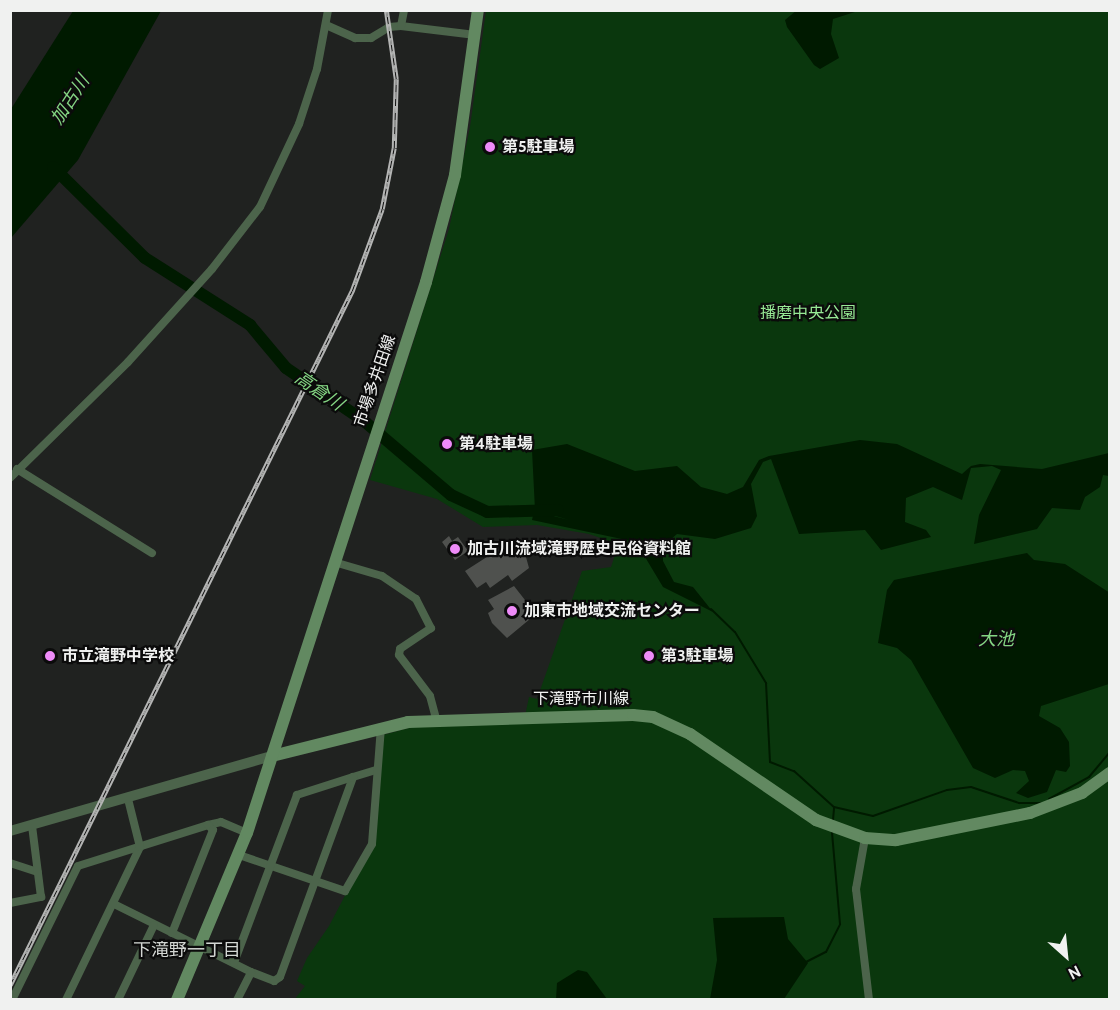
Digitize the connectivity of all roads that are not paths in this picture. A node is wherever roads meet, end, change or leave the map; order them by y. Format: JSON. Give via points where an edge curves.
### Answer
{"nodes":[{"id":1,"x":328,"y":10,"type":"edge"},
{"id":2,"x":404,"y":10,"type":"edge"},
{"id":3,"x":478,"y":10,"type":"edge"},
{"id":4,"x":326,"y":25,"type":"junction"},
{"id":5,"x":402,"y":26,"type":"junction"},
{"id":6,"x":475,"y":35,"type":"junction"},
{"id":7,"x":17,"y":469,"type":"junction"},
{"id":8,"x":10,"y":478,"type":"edge"},
{"id":9,"x":152,"y":552,"type":"dead end"},
{"id":10,"x":334,"y":562,"type":"junction"},
{"id":11,"x":436,"y":718,"type":"junction"},
{"id":12,"x":381,"y":727,"type":"junction"},
{"id":13,"x":272,"y":756,"type":"junction"},
{"id":14,"x":376,"y":770,"type":"junction"},
{"id":15,"x":1110,"y":773,"type":"edge"},
{"id":16,"x":353,"y":777,"type":"junction"},
{"id":17,"x":128,"y":799,"type":"junction"},
{"id":18,"x":208,"y":825,"type":"junction"},
{"id":19,"x":32,"y":826,"type":"junction"},
{"id":20,"x":10,"y":831,"type":"edge"},
{"id":21,"x":247,"y":833,"type":"junction"},
{"id":22,"x":865,"y":838,"type":"junction"},
{"id":23,"x":140,"y":847,"type":"junction"},
{"id":24,"x":239,"y":855,"type":"junction"},
{"id":25,"x":10,"y":863,"type":"edge"},
{"id":26,"x":271,"y":865,"type":"junction"},
{"id":27,"x":38,"y":872,"type":"junction"},
{"id":28,"x":316,"y":880,"type":"junction"},
{"id":29,"x":10,"y":903,"type":"edge"},
{"id":30,"x":114,"y":904,"type":"junction"},
{"id":31,"x":154,"y":925,"type":"junction"},
{"id":32,"x":172,"y":933,"type":"junction"},
{"id":33,"x":201,"y":946,"type":"junction"},
{"id":34,"x":234,"y":963,"type":"junction"},
{"id":35,"x":251,"y":972,"type":"junction"},
{"id":36,"x":12,"y":999,"type":"edge"},
{"id":37,"x":66,"y":999,"type":"edge"},
{"id":38,"x":118,"y":999,"type":"edge"},
{"id":39,"x":177,"y":999,"type":"edge"},
{"id":40,"x":237,"y":999,"type":"edge"},
{"id":41,"x":869,"y":999,"type":"edge"}],
"edges":[{"from":1,"to":4,"type":"street"},
{"from":2,"to":5,"type":"street"},
{"from":3,"to":6,"type":"main road","name":"市場多井田線"},
{"from":4,"to":5,"type":"street","via":[[355,38],[371,38],[389,27]]},
{"from":4,"to":7,"type":"street","via":[[317,69],[284,161],[244,230],[128,362]]},
{"from":5,"to":6,"type":"street"},
{"from":6,"to":10,"type":"main road","name":"市場多井田線","via":[[445,217]]},
{"from":7,"to":8,"type":"street"},
{"from":7,"to":9,"type":"street"},
{"from":10,"to":11,"type":"street","via":[[382,576],[416,599],[431,628],[400,649],[399,655],[430,696]]},
{"from":10,"to":13,"type":"main road","name":"市場多井田線"},
{"from":11,"to":12,"type":"main road","name":"下滝野市川線"},
{"from":11,"to":22,"type":"main road","name":"下滝野市川線","via":[[591,713],[653,717],[690,734],[816,820]]},
{"from":12,"to":13,"type":"main road","name":"下滝野市川線"},
{"from":12,"to":14,"type":"street"},
{"from":13,"to":17,"type":"street"},
{"from":13,"to":21,"type":"main road"},
{"from":14,"to":16,"type":"street"},
{"from":14,"to":28,"type":"street","via":[[372,844],[345,891]]},
{"from":15,"to":22,"type":"main road","name":"下滝野市川線","via":[[1082,793],[1030,813],[933,836]]},
{"from":16,"to":26,"type":"street","via":[[297,795]]},
{"from":16,"to":28,"type":"street"},
{"from":17,"to":19,"type":"street"},
{"from":17,"to":23,"type":"street"},
{"from":18,"to":21,"type":"street","via":[[221,822]]},
{"from":18,"to":23,"type":"street"},
{"from":18,"to":32,"type":"street","via":[[213,830]]},
{"from":19,"to":20,"type":"street"},
{"from":19,"to":27,"type":"street"},
{"from":21,"to":24,"type":"main road"},
{"from":22,"to":41,"type":"street","via":[[856,889]]},
{"from":23,"to":30,"type":"street"},
{"from":23,"to":36,"type":"street","via":[[78,866]]},
{"from":24,"to":26,"type":"street"},
{"from":24,"to":33,"type":"main road"},
{"from":25,"to":27,"type":"street"},
{"from":26,"to":28,"type":"street"},
{"from":26,"to":34,"type":"street"},
{"from":27,"to":29,"type":"street","via":[[41,897]]},
{"from":28,"to":35,"type":"street","via":[[280,977],[274,981]]},
{"from":30,"to":31,"type":"street"},
{"from":30,"to":37,"type":"street"},
{"from":31,"to":32,"type":"street"},
{"from":31,"to":38,"type":"street"},
{"from":32,"to":33,"type":"street"},
{"from":33,"to":34,"type":"street"},
{"from":33,"to":39,"type":"main road"},
{"from":34,"to":35,"type":"street"},
{"from":35,"to":40,"type":"street"}]}
